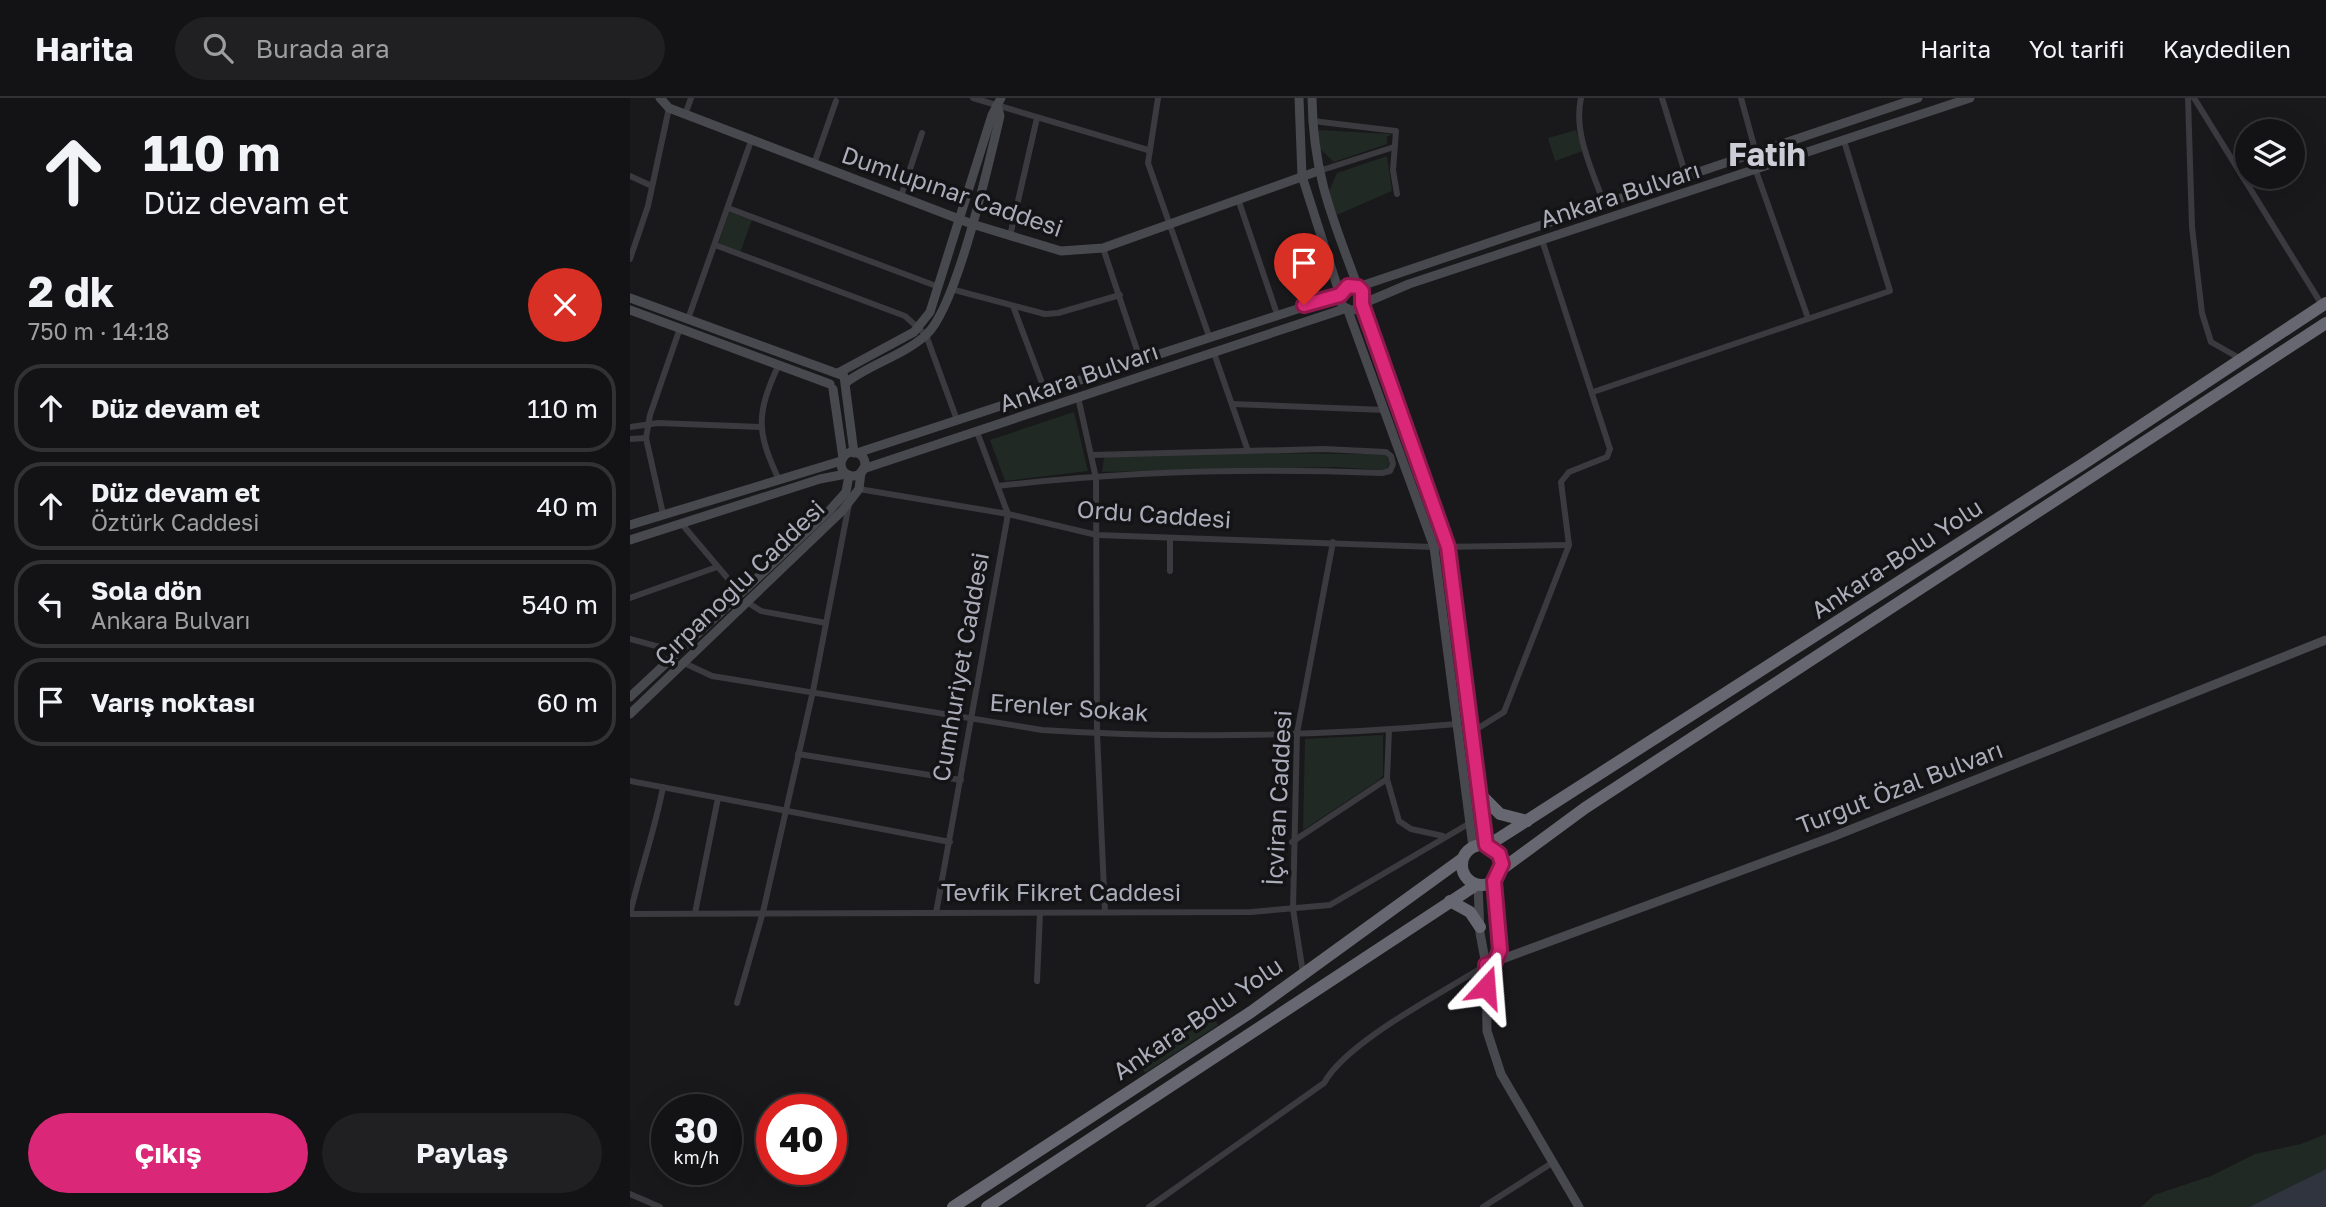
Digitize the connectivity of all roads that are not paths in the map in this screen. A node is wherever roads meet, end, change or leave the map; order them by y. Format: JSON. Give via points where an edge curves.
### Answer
{"nodes":[{"id":1,"x":660,"y":98,"type":"edge"},
{"id":2,"x":691,"y":98,"type":"edge"},
{"id":3,"x":973,"y":98,"type":"edge"},
{"id":4,"x":1158,"y":98,"type":"edge"},
{"id":5,"x":1299,"y":98,"type":"edge"},
{"id":6,"x":1312,"y":98,"type":"edge"},
{"id":7,"x":1581,"y":98,"type":"edge"},
{"id":8,"x":1662,"y":98,"type":"edge"},
{"id":9,"x":1741,"y":98,"type":"edge"},
{"id":10,"x":1918,"y":98,"type":"edge"},
{"id":11,"x":1970,"y":98,"type":"edge"},
{"id":12,"x":2188,"y":98,"type":"edge"},
{"id":13,"x":2194,"y":98,"type":"edge"},
{"id":14,"x":836,"y":101,"type":"dead end"},
{"id":15,"x":999,"y":104,"type":"edge"},
{"id":16,"x":669,"y":108,"type":"junction"},
{"id":17,"x":685,"y":115,"type":"junction"},
{"id":18,"x":1037,"y":117,"type":"junction"},
{"id":19,"x":1313,"y":121,"type":"junction"},
{"id":20,"x":922,"y":133,"type":"dead end"},
{"id":21,"x":751,"y":141,"type":"junction"},
{"id":22,"x":1844,"y":141,"type":"junction"},
{"id":23,"x":1394,"y":147,"type":"junction"},
{"id":24,"x":1148,"y":150,"type":"junction"},
{"id":25,"x":1756,"y":153,"type":"junction"},
{"id":26,"x":814,"y":164,"type":"junction"},
{"id":27,"x":1318,"y":171,"type":"junction"},
{"id":28,"x":1756,"y":171,"type":"junction"},
{"id":29,"x":630,"y":176,"type":"edge"},
{"id":30,"x":1301,"y":176,"type":"junction"},
{"id":31,"x":1686,"y":177,"type":"junction"},
{"id":32,"x":652,"y":186,"type":"junction"},
{"id":33,"x":1397,"y":194,"type":"dead end"},
{"id":34,"x":901,"y":195,"type":"junction"},
{"id":35,"x":1238,"y":199,"type":"junction"},
{"id":36,"x":1604,"y":204,"type":"junction"},
{"id":37,"x":728,"y":208,"type":"junction"},
{"id":38,"x":961,"y":219,"type":"junction"},
{"id":39,"x":1168,"y":223,"type":"junction"},
{"id":40,"x":972,"y":224,"type":"junction"},
{"id":41,"x":1010,"y":236,"type":"junction"},
{"id":42,"x":633,"y":239,"type":"edge"},
{"id":43,"x":1542,"y":240,"type":"junction"},
{"id":44,"x":715,"y":245,"type":"junction"},
{"id":45,"x":1103,"y":248,"type":"junction"},
{"id":46,"x":630,"y":259,"type":"edge"},
{"id":47,"x":1358,"y":287,"type":"junction"},
{"id":48,"x":940,"y":288,"type":"junction"},
{"id":49,"x":951,"y":289,"type":"junction"},
{"id":50,"x":1119,"y":295,"type":"junction"},
{"id":51,"x":1340,"y":295,"type":"junction"},
{"id":52,"x":630,"y":298,"type":"edge"},
{"id":53,"x":1362,"y":304,"type":"junction"},
{"id":54,"x":2324,"y":304,"type":"edge"},
{"id":55,"x":1013,"y":306,"type":"junction"},
{"id":56,"x":1347,"y":309,"type":"junction"},
{"id":57,"x":630,"y":310,"type":"edge"},
{"id":58,"x":1276,"y":314,"type":"junction"},
{"id":59,"x":1808,"y":318,"type":"junction"},
{"id":60,"x":688,"y":319,"type":"junction"},
{"id":61,"x":2326,"y":323,"type":"edge"},
{"id":62,"x":680,"y":328,"type":"junction"},
{"id":63,"x":922,"y":332,"type":"junction"},
{"id":64,"x":1209,"y":337,"type":"junction"},
{"id":65,"x":1214,"y":353,"type":"junction"},
{"id":66,"x":1140,"y":359,"type":"junction"},
{"id":67,"x":2241,"y":359,"type":"junction"},
{"id":68,"x":779,"y":364,"type":"junction"},
{"id":69,"x":837,"y":374,"type":"junction"},
{"id":70,"x":846,"y":385,"type":"junction"},
{"id":71,"x":831,"y":387,"type":"junction"},
{"id":72,"x":1045,"y":391,"type":"junction"},
{"id":73,"x":1593,"y":392,"type":"junction"},
{"id":74,"x":1078,"y":397,"type":"junction"},
{"id":75,"x":1232,"y":404,"type":"junction"},
{"id":76,"x":1385,"y":410,"type":"junction"},
{"id":77,"x":957,"y":420,"type":"junction"},
{"id":78,"x":647,"y":425,"type":"junction"},
{"id":79,"x":630,"y":427,"type":"edge"},
{"id":80,"x":761,"y":427,"type":"junction"},
{"id":81,"x":977,"y":432,"type":"junction"},
{"id":82,"x":646,"y":438,"type":"junction"},
{"id":83,"x":630,"y":439,"type":"edge"},
{"id":84,"x":1248,"y":451,"type":"junction"},
{"id":85,"x":855,"y":453,"type":"junction"},
{"id":86,"x":1091,"y":455,"type":"junction"},
{"id":87,"x":842,"y":459,"type":"junction"},
{"id":88,"x":862,"y":471,"type":"junction"},
{"id":89,"x":848,"y":475,"type":"junction"},
{"id":90,"x":1095,"y":475,"type":"junction"},
{"id":91,"x":779,"y":480,"type":"junction"},
{"id":92,"x":998,"y":486,"type":"junction"},
{"id":93,"x":859,"y":489,"type":"junction"},
{"id":94,"x":850,"y":503,"type":"junction"},
{"id":95,"x":663,"y":514,"type":"junction"},
{"id":96,"x":1008,"y":514,"type":"junction"},
{"id":97,"x":681,"y":523,"type":"junction"},
{"id":98,"x":630,"y":525,"type":"edge"},
{"id":99,"x":1097,"y":535,"type":"junction"},
{"id":100,"x":1171,"y":539,"type":"junction"},
{"id":101,"x":630,"y":540,"type":"edge"},
{"id":102,"x":1333,"y":542,"type":"junction"},
{"id":103,"x":1569,"y":545,"type":"junction"},
{"id":104,"x":1434,"y":547,"type":"junction"},
{"id":105,"x":1448,"y":547,"type":"junction"},
{"id":106,"x":717,"y":568,"type":"junction"},
{"id":107,"x":1170,"y":571,"type":"dead end"},
{"id":108,"x":630,"y":598,"type":"edge"},
{"id":109,"x":744,"y":598,"type":"junction"},
{"id":110,"x":827,"y":623,"type":"junction"},
{"id":111,"x":630,"y":639,"type":"edge"},
{"id":112,"x":2326,"y":640,"type":"edge"},
{"id":113,"x":678,"y":652,"type":"junction"},
{"id":114,"x":684,"y":663,"type":"junction"},
{"id":115,"x":813,"y":691,"type":"junction"},
{"id":116,"x":630,"y":697,"type":"edge"},
{"id":117,"x":630,"y":714,"type":"edge"},
{"id":118,"x":970,"y":720,"type":"junction"},
{"id":119,"x":1457,"y":724,"type":"junction"},
{"id":120,"x":1389,"y":730,"type":"junction"},
{"id":121,"x":1472,"y":732,"type":"junction"},
{"id":122,"x":1097,"y":733,"type":"junction"},
{"id":123,"x":1297,"y":733,"type":"junction"},
{"id":124,"x":798,"y":754,"type":"junction"},
{"id":125,"x":1387,"y":779,"type":"junction"},
{"id":126,"x":961,"y":780,"type":"junction"},
{"id":127,"x":630,"y":781,"type":"edge"},
{"id":128,"x":663,"y":787,"type":"junction"},
{"id":129,"x":1480,"y":794,"type":"junction"},
{"id":130,"x":718,"y":798,"type":"junction"},
{"id":131,"x":785,"y":811,"type":"junction"},
{"id":132,"x":1527,"y":821,"type":"junction"},
{"id":133,"x":1469,"y":823,"type":"junction"},
{"id":134,"x":1443,"y":836,"type":"junction"},
{"id":135,"x":950,"y":842,"type":"junction"},
{"id":136,"x":1292,"y":842,"type":"junction"},
{"id":137,"x":1487,"y":846,"type":"junction"},
{"id":138,"x":1473,"y":847,"type":"junction"},
{"id":139,"x":1462,"y":859,"type":"junction"},
{"id":140,"x":1502,"y":869,"type":"junction"},
{"id":141,"x":1494,"y":881,"type":"junction"},
{"id":142,"x":1477,"y":885,"type":"junction"},
{"id":143,"x":1450,"y":901,"type":"junction"},
{"id":144,"x":1293,"y":909,"type":"junction"},
{"id":145,"x":762,"y":912,"type":"junction"},
{"id":146,"x":1040,"y":912,"type":"junction"},
{"id":147,"x":1105,"y":912,"type":"junction"},
{"id":148,"x":695,"y":913,"type":"junction"},
{"id":149,"x":936,"y":913,"type":"junction"},
{"id":150,"x":630,"y":914,"type":"edge"},
{"id":151,"x":1480,"y":927,"type":"junction"},
{"id":152,"x":1491,"y":963,"type":"junction"},
{"id":153,"x":1303,"y":973,"type":"junction"},
{"id":154,"x":1037,"y":981,"type":"dead end"},
{"id":155,"x":737,"y":1003,"type":"dead end"},
{"id":156,"x":1552,"y":1163,"type":"junction"},
{"id":157,"x":630,"y":1194,"type":"edge"},
{"id":158,"x":660,"y":1207,"type":"edge"},
{"id":159,"x":953,"y":1207,"type":"edge"},
{"id":160,"x":987,"y":1207,"type":"edge"},
{"id":161,"x":1149,"y":1207,"type":"edge"},
{"id":162,"x":1483,"y":1207,"type":"edge"},
{"id":163,"x":1579,"y":1207,"type":"edge"}],
"edges":[{"from":1,"to":16,"type":"street","name":"Dumlupınar Caddesi"},
{"from":2,"to":17,"type":"street"},
{"from":3,"to":15,"type":"street"},
{"from":4,"to":24,"type":"street"},
{"from":5,"to":30,"type":"street"},
{"from":6,"to":19,"type":"street"},
{"from":7,"to":36,"type":"street","via":[[1580,133]]},
{"from":8,"to":31,"type":"street"},
{"from":9,"to":25,"type":"street"},
{"from":10,"to":25,"type":"street","name":"Ankara Bulvarı"},
{"from":11,"to":22,"type":"street","name":"Ankara Bulvarı"},
{"from":12,"to":67,"type":"street","via":[[2190,193],[2202,313],[2211,342]]},
{"from":13,"to":54,"type":"street"},
{"from":14,"to":26,"type":"street"},
{"from":15,"to":18,"type":"street"},
{"from":15,"to":38,"type":"street"},
{"from":15,"to":40,"type":"street","via":[[1000,116]]},
{"from":16,"to":17,"type":"street","name":"Dumlupınar Caddesi"},
{"from":16,"to":32,"type":"street"},
{"from":17,"to":21,"type":"street","name":"Dumlupınar Caddesi"},
{"from":18,"to":24,"type":"street"},
{"from":18,"to":41,"type":"street"},
{"from":19,"to":23,"type":"street","via":[[1396,131]]},
{"from":19,"to":27,"type":"street"},
{"from":20,"to":34,"type":"street"},
{"from":21,"to":26,"type":"street","name":"Dumlupınar Caddesi"},
{"from":21,"to":37,"type":"street"},
{"from":22,"to":28,"type":"street","name":"Ankara Bulvarı"},
{"from":22,"to":59,"type":"street","via":[[1890,291]]},
{"from":23,"to":27,"type":"street"},
{"from":23,"to":33,"type":"street"},
{"from":24,"to":39,"type":"street"},
{"from":25,"to":31,"type":"street","name":"Ankara Bulvarı"},
{"from":26,"to":34,"type":"street","name":"Dumlupınar Caddesi"},
{"from":27,"to":30,"type":"street","name":"Dumlupınar Caddesi"},
{"from":27,"to":47,"type":"street"},
{"from":28,"to":43,"type":"street","name":"Ankara Bulvarı"},
{"from":28,"to":59,"type":"street"},
{"from":29,"to":32,"type":"street"},
{"from":30,"to":35,"type":"street","name":"Dumlupınar Caddesi"},
{"from":30,"to":51,"type":"street"},
{"from":31,"to":36,"type":"street","name":"Ankara Bulvarı"},
{"from":32,"to":42,"type":"street"},
{"from":34,"to":38,"type":"street","name":"Dumlupınar Caddesi"},
{"from":35,"to":39,"type":"street","name":"Dumlupınar Caddesi"},
{"from":35,"to":58,"type":"street"},
{"from":36,"to":47,"type":"street","name":"Ankara Bulvarı"},
{"from":37,"to":44,"type":"street"},
{"from":37,"to":48,"type":"street"},
{"from":38,"to":40,"type":"street","name":"Dumlupınar Caddesi"},
{"from":38,"to":48,"type":"street"},
{"from":39,"to":45,"type":"street","name":"Dumlupınar Caddesi"},
{"from":39,"to":64,"type":"street"},
{"from":40,"to":41,"type":"street","name":"Dumlupınar Caddesi"},
{"from":40,"to":49,"type":"street"},
{"from":41,"to":45,"type":"street","name":"Dumlupınar Caddesi","via":[[1061,251]]},
{"from":42,"to":46,"type":"street"},
{"from":43,"to":53,"type":"street","name":"Ankara Bulvarı"},
{"from":43,"to":73,"type":"street"},
{"from":44,"to":60,"type":"street"},
{"from":44,"to":63,"type":"street","via":[[894,312]]},
{"from":45,"to":50,"type":"street"},
{"from":47,"to":51,"type":"street","name":"Ankara Bulvarı","via":[[1345,287]]},
{"from":47,"to":53,"type":"street"},
{"from":48,"to":63,"type":"street"},
{"from":49,"to":55,"type":"street"},
{"from":49,"to":63,"type":"street"},
{"from":50,"to":55,"type":"street","via":[[1058,313]]},
{"from":50,"to":66,"type":"street"},
{"from":51,"to":56,"type":"street"},
{"from":51,"to":58,"type":"street","name":"Ankara Bulvarı"},
{"from":52,"to":60,"type":"street"},
{"from":53,"to":56,"type":"street","name":"Ankara Bulvarı"},
{"from":53,"to":105,"type":"street"},
{"from":54,"to":67,"type":"highway","name":"Ankara-Bolu Yolu"},
{"from":55,"to":72,"type":"street"},
{"from":56,"to":65,"type":"street","name":"Ankara Bulvarı"},
{"from":56,"to":76,"type":"street"},
{"from":57,"to":62,"type":"street"},
{"from":58,"to":64,"type":"street","name":"Ankara Bulvarı"},
{"from":59,"to":73,"type":"street"},
{"from":60,"to":69,"type":"street"},
{"from":61,"to":140,"type":"highway","name":"Ankara-Bolu Yolu","via":[[1585,808]]},
{"from":62,"to":68,"type":"street"},
{"from":62,"to":78,"type":"street"},
{"from":63,"to":69,"type":"street"},
{"from":63,"to":70,"type":"street"},
{"from":63,"to":77,"type":"street"},
{"from":64,"to":66,"type":"street","name":"Ankara Bulvarı"},
{"from":65,"to":74,"type":"street","name":"Ankara Bulvarı"},
{"from":65,"to":75,"type":"street"},
{"from":66,"to":72,"type":"street","name":"Ankara Bulvarı"},
{"from":67,"to":132,"type":"highway","name":"Ankara-Bolu Yolu"},
{"from":68,"to":71,"type":"street"},
{"from":68,"to":80,"type":"street","via":[[767,391]]},
{"from":69,"to":70,"type":"street"},
{"from":69,"to":71,"type":"street"},
{"from":70,"to":71,"type":"street"},
{"from":70,"to":85,"type":"street"},
{"from":71,"to":87,"type":"street"},
{"from":72,"to":77,"type":"street","name":"Ankara Bulvarı"},
{"from":73,"to":103,"type":"street","via":[[1610,449],[1607,457],[1569,472],[1561,482]]},
{"from":74,"to":81,"type":"street","name":"Ankara Bulvarı"},
{"from":74,"to":86,"type":"street"},
{"from":75,"to":76,"type":"street"},
{"from":75,"to":84,"type":"street"},
{"from":76,"to":104,"type":"street"},
{"from":77,"to":85,"type":"street","name":"Ankara Bulvarı"},
{"from":78,"to":79,"type":"street"},
{"from":78,"to":80,"type":"street"},
{"from":78,"to":82,"type":"street"},
{"from":80,"to":91,"type":"street"},
{"from":81,"to":88,"type":"street","name":"Ankara Bulvarı"},
{"from":81,"to":92,"type":"street"},
{"from":82,"to":83,"type":"street"},
{"from":82,"to":95,"type":"street"},
{"from":84,"to":86,"type":"street"},
{"from":84,"to":90,"type":"street","via":[[1376,451],[1388,453],[1393,462],[1390,471],[1382,473],[1310,469]]},
{"from":85,"to":87,"type":"street","name":"Ankara Bulvarı"},
{"from":85,"to":88,"type":"street","via":[[864,461]]},
{"from":86,"to":90,"type":"street"},
{"from":87,"to":89,"type":"street"},
{"from":87,"to":91,"type":"street","name":"Ankara Bulvarı"},
{"from":88,"to":89,"type":"street","name":"Ankara Bulvarı"},
{"from":88,"to":93,"type":"street","name":"Çırpanoğlu Caddesi"},
{"from":89,"to":97,"type":"street","name":"Ankara Bulvarı","via":[[820,479]]},
{"from":89,"to":109,"type":"street","name":"Çırpanoğlu Caddesi","via":[[843,496]]},
{"from":90,"to":92,"type":"street"},
{"from":90,"to":99,"type":"street"},
{"from":91,"to":95,"type":"street","name":"Ankara Bulvarı"},
{"from":92,"to":96,"type":"street"},
{"from":93,"to":94,"type":"street","name":"Çırpanoğlu Caddesi"},
{"from":93,"to":96,"type":"street","name":"Ordu Caddesi"},
{"from":94,"to":109,"type":"street","name":"Çırpanoğlu Caddesi"},
{"from":94,"to":110,"type":"street"},
{"from":95,"to":98,"type":"street","name":"Ankara Bulvarı"},
{"from":96,"to":99,"type":"street","name":"Ordu Caddesi"},
{"from":96,"to":118,"type":"street","name":"Cumhuriyet Caddesi"},
{"from":97,"to":101,"type":"street","name":"Ankara Bulvarı"},
{"from":97,"to":106,"type":"street"},
{"from":99,"to":100,"type":"street","name":"Ordu Caddesi"},
{"from":99,"to":122,"type":"street"},
{"from":100,"to":102,"type":"street","name":"Ordu Caddesi"},
{"from":100,"to":107,"type":"street"},
{"from":102,"to":104,"type":"street","name":"Ordu Caddesi"},
{"from":102,"to":123,"type":"street","name":"İçviran Caddesi"},
{"from":103,"to":105,"type":"street","name":"Ordu Caddesi"},
{"from":103,"to":121,"type":"street","via":[[1504,712]]},
{"from":104,"to":105,"type":"street","name":"Ordu Caddesi"},
{"from":104,"to":119,"type":"street"},
{"from":105,"to":121,"type":"street"},
{"from":106,"to":108,"type":"street"},
{"from":106,"to":109,"type":"street"},
{"from":109,"to":110,"type":"street","via":[[761,611]]},
{"from":109,"to":113,"type":"street","name":"Çırpanoğlu Caddesi"},
{"from":109,"to":114,"type":"street","name":"Çırpanoğlu Caddesi"},
{"from":110,"to":115,"type":"street"},
{"from":111,"to":113,"type":"street"},
{"from":112,"to":152,"type":"street","name":"Turgut Özal Bulvarı","via":[[1832,837]]},
{"from":113,"to":116,"type":"street","name":"Çırpanoğlu Caddesi"},
{"from":114,"to":115,"type":"street","name":"Erenler Sokak","via":[[712,676]]},
{"from":114,"to":117,"type":"street","name":"Çırpanoğlu Caddesi"},
{"from":115,"to":118,"type":"street","name":"Erenler Sokak"},
{"from":115,"to":124,"type":"street"},
{"from":118,"to":122,"type":"street","name":"Erenler Sokak"},
{"from":118,"to":126,"type":"street","name":"Cumhuriyet Caddesi"},
{"from":119,"to":120,"type":"street","name":"Erenler Sokak"},
{"from":119,"to":133,"type":"street"},
{"from":120,"to":123,"type":"street","name":"Erenler Sokak"},
{"from":120,"to":125,"type":"street"},
{"from":121,"to":129,"type":"street"},
{"from":122,"to":123,"type":"street","name":"Erenler Sokak"},
{"from":122,"to":147,"type":"street"},
{"from":123,"to":136,"type":"street","name":"İçviran Caddesi"},
{"from":124,"to":126,"type":"street"},
{"from":124,"to":131,"type":"street"},
{"from":125,"to":134,"type":"street","via":[[1399,821],[1411,829]]},
{"from":125,"to":136,"type":"street"},
{"from":126,"to":135,"type":"street","name":"Cumhuriyet Caddesi"},
{"from":127,"to":128,"type":"street"},
{"from":128,"to":130,"type":"street"},
{"from":128,"to":150,"type":"street"},
{"from":129,"to":132,"type":"highway","via":[[1500,814]]},
{"from":129,"to":137,"type":"street"},
{"from":130,"to":131,"type":"street"},
{"from":130,"to":148,"type":"street"},
{"from":131,"to":135,"type":"street"},
{"from":131,"to":145,"type":"street"},
{"from":132,"to":137,"type":"highway","name":"Ankara-Bolu Yolu"},
{"from":133,"to":134,"type":"street","name":"Tevfik Fikret Caddesi"},
{"from":133,"to":138,"type":"street"},
{"from":134,"to":144,"type":"street","name":"Tevfik Fikret Caddesi","via":[[1343,899],[1317,908]]},
{"from":135,"to":149,"type":"street","name":"Cumhuriyet Caddesi"},
{"from":136,"to":144,"type":"street","name":"İçviran Caddesi"},
{"from":137,"to":138,"type":"highway"},
{"from":137,"to":140,"type":"highway","via":[[1499,854]]},
{"from":138,"to":139,"type":"highway"},
{"from":139,"to":142,"type":"highway","via":[[1464,875]]},
{"from":139,"to":153,"type":"highway","name":"Ankara-Bolu Yolu"},
{"from":140,"to":141,"type":"highway"},
{"from":141,"to":142,"type":"highway"},
{"from":141,"to":152,"type":"street","via":[[1500,950]]},
{"from":142,"to":143,"type":"highway","name":"Ankara-Bolu Yolu"},
{"from":142,"to":151,"type":"street"},
{"from":143,"to":151,"type":"highway","via":[[1470,912]]},
{"from":143,"to":160,"type":"highway","name":"Ankara-Bolu Yolu"},
{"from":144,"to":147,"type":"street","name":"Tevfik Fikret Caddesi"},
{"from":144,"to":153,"type":"street","name":"İçviran Caddesi"},
{"from":145,"to":148,"type":"street","name":"Tevfik Fikret Caddesi"},
{"from":145,"to":149,"type":"street","name":"Tevfik Fikret Caddesi"},
{"from":145,"to":155,"type":"street"},
{"from":146,"to":147,"type":"street","name":"Tevfik Fikret Caddesi"},
{"from":146,"to":149,"type":"street","name":"Tevfik Fikret Caddesi"},
{"from":146,"to":154,"type":"street"},
{"from":148,"to":150,"type":"street","name":"Tevfik Fikret Caddesi"},
{"from":151,"to":152,"type":"street"},
{"from":152,"to":156,"type":"street","via":[[1486,1031],[1501,1074]]},
{"from":152,"to":161,"type":"street","via":[[1364,1043],[1332,1068],[1324,1083]]},
{"from":153,"to":159,"type":"highway","name":"Ankara-Bolu Yolu","via":[[1251,1012]]},
{"from":156,"to":162,"type":"street"},
{"from":156,"to":163,"type":"street"},
{"from":157,"to":158,"type":"street"}]}
